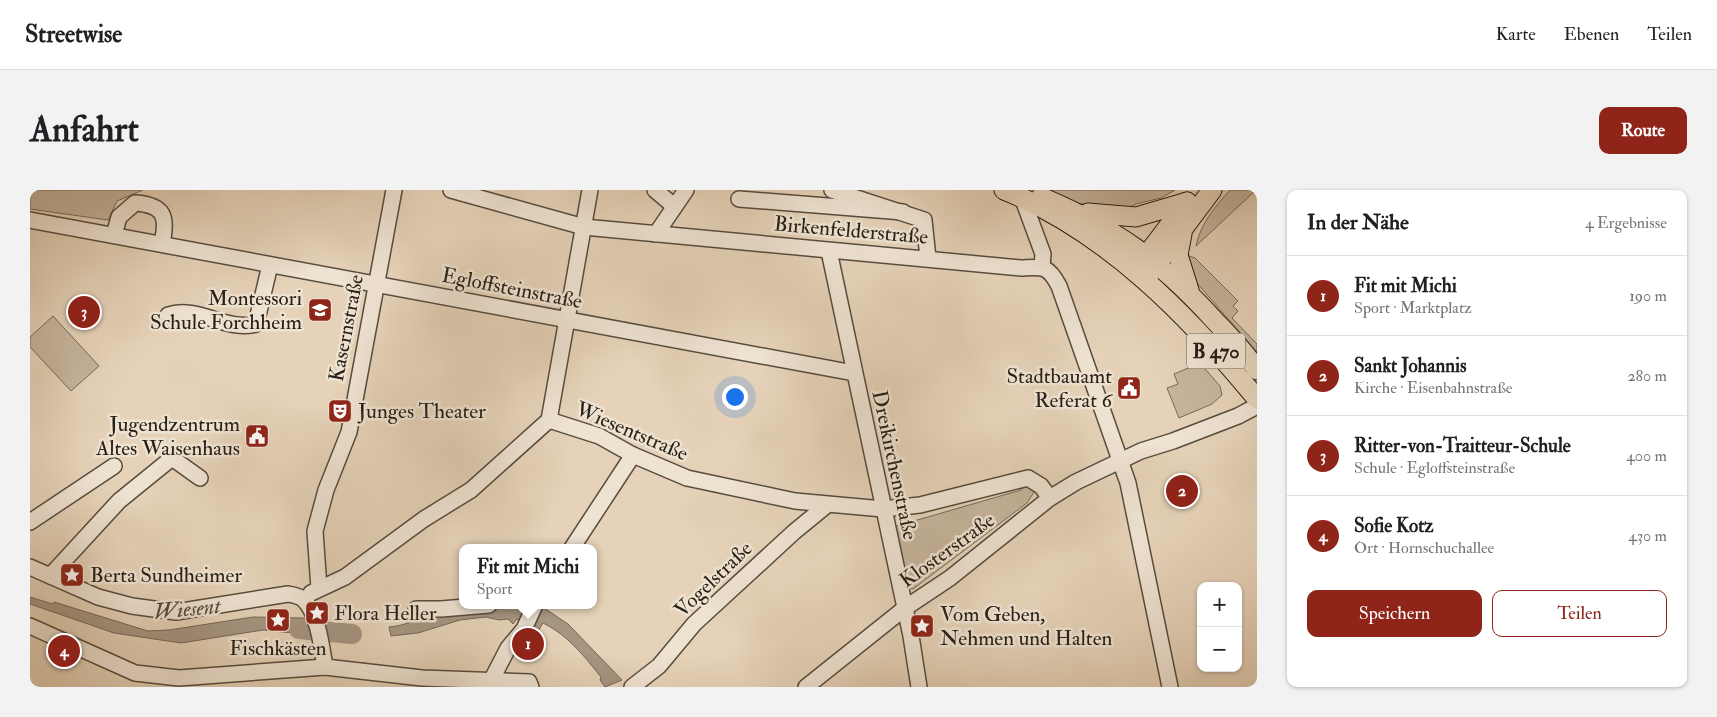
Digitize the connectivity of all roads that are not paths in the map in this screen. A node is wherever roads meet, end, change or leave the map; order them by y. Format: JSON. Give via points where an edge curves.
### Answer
{"nodes":[{"id":1,"x":394,"y":190,"type":"edge"},
{"id":2,"x":451,"y":190,"type":"edge"},
{"id":3,"x":590,"y":190,"type":"edge"},
{"id":4,"x":655,"y":190,"type":"edge"},
{"id":5,"x":686,"y":190,"type":"edge"},
{"id":6,"x":832,"y":190,"type":"edge"},
{"id":7,"x":1004,"y":190,"type":"edge"},
{"id":8,"x":1212,"y":190,"type":"edge"},
{"id":9,"x":1023,"y":194,"type":"edge"},
{"id":10,"x":1192,"y":196,"type":"edge"},
{"id":11,"x":739,"y":199,"type":"dead end"},
{"id":12,"x":674,"y":206,"type":"junction"},
{"id":13,"x":903,"y":212,"type":"junction"},
{"id":14,"x":1077,"y":212,"type":"junction"},
{"id":15,"x":30,"y":220,"type":"edge"},
{"id":16,"x":1184,"y":226,"type":"junction"},
{"id":17,"x":584,"y":227,"type":"junction"},
{"id":18,"x":108,"y":234,"type":"junction"},
{"id":19,"x":656,"y":234,"type":"junction"},
{"id":20,"x":162,"y":243,"type":"junction"},
{"id":21,"x":829,"y":251,"type":"junction"},
{"id":22,"x":928,"y":258,"type":"junction"},
{"id":23,"x":1153,"y":259,"type":"junction"},
{"id":24,"x":270,"y":266,"type":"junction"},
{"id":25,"x":1042,"y":267,"type":"junction"},
{"id":26,"x":1140,"y":276,"type":"junction"},
{"id":27,"x":376,"y":284,"type":"junction"},
{"id":28,"x":1190,"y":293,"type":"junction"},
{"id":29,"x":168,"y":315,"type":"dead end"},
{"id":30,"x":568,"y":320,"type":"junction"},
{"id":31,"x":1257,"y":370,"type":"edge"},
{"id":32,"x":854,"y":374,"type":"junction"},
{"id":33,"x":1257,"y":399,"type":"edge"},
{"id":34,"x":1257,"y":406,"type":"edge"},
{"id":35,"x":549,"y":420,"type":"junction"},
{"id":36,"x":633,"y":455,"type":"junction"},
{"id":37,"x":1121,"y":459,"type":"junction"},
{"id":38,"x":114,"y":466,"type":"dead end"},
{"id":39,"x":200,"y":478,"type":"dead end"},
{"id":40,"x":1050,"y":498,"type":"junction"},
{"id":41,"x":827,"y":505,"type":"junction"},
{"id":42,"x":883,"y":509,"type":"junction"},
{"id":43,"x":30,"y":522,"type":"edge"},
{"id":44,"x":575,"y":544,"type":"edge"},
{"id":45,"x":30,"y":567,"type":"edge"},
{"id":46,"x":50,"y":576,"type":"junction"},
{"id":47,"x":319,"y":588,"type":"junction"},
{"id":48,"x":307,"y":605,"type":"junction"},
{"id":49,"x":459,"y":608,"type":"edge"},
{"id":50,"x":904,"y":608,"type":"junction"},
{"id":51,"x":416,"y":609,"type":"dead end"},
{"id":52,"x":533,"y":609,"type":"edge"},
{"id":53,"x":30,"y":626,"type":"edge"},
{"id":54,"x":325,"y":667,"type":"junction"},
{"id":55,"x":240,"y":680,"type":"edge"},
{"id":56,"x":178,"y":682,"type":"edge"},
{"id":57,"x":426,"y":682,"type":"edge"},
{"id":58,"x":489,"y":683,"type":"edge"},
{"id":59,"x":530,"y":687,"type":"edge"},
{"id":60,"x":632,"y":687,"type":"edge"},
{"id":61,"x":806,"y":687,"type":"edge"},
{"id":62,"x":919,"y":687,"type":"edge"},
{"id":63,"x":1170,"y":687,"type":"edge"}],
"edges":[{"from":1,"to":27,"type":"street","name":"Kasernstraße"},
{"from":2,"to":17,"type":"street","name":"Birkenfelderstraße"},
{"from":3,"to":17,"type":"street"},
{"from":4,"to":12,"type":"street"},
{"from":5,"to":12,"type":"street"},
{"from":6,"to":13,"type":"street"},
{"from":7,"to":9,"type":"main road"},
{"from":8,"to":16,"type":"main road","number":"B 470"},
{"from":9,"to":14,"type":"main road"},
{"from":9,"to":25,"type":"street","via":[[1043,254]]},
{"from":9,"to":26,"type":"main road"},
{"from":10,"to":14,"type":"main road","via":[[1136,217]]},
{"from":10,"to":23,"type":"main road","number":"B 470"},
{"from":11,"to":13,"type":"street"},
{"from":12,"to":19,"type":"street"},
{"from":13,"to":22,"type":"street","via":[[924,220]]},
{"from":14,"to":23,"type":"main road","via":[[1118,234]]},
{"from":15,"to":18,"type":"street","name":"Egloffsteinstraße"},
{"from":16,"to":23,"type":"main road","number":"B 470"},
{"from":16,"to":28,"type":"main road","number":"B 470","via":[[1179,248],[1180,268]]},
{"from":17,"to":19,"type":"street","name":"Birkenfelderstraße"},
{"from":17,"to":30,"type":"street"},
{"from":18,"to":20,"type":"street","name":"Egloffsteinstraße"},
{"from":18,"to":20,"type":"street","via":[[118,217],[135,203],[152,204],[166,226]]},
{"from":19,"to":21,"type":"street","name":"Birkenfelderstraße"},
{"from":20,"to":24,"type":"street","name":"Egloffsteinstraße"},
{"from":21,"to":22,"type":"street","name":"Birkenfelderstraße"},
{"from":21,"to":32,"type":"street","name":"Dreikirchenstraße"},
{"from":22,"to":25,"type":"street","name":"Birkenfelderstraße","via":[[1021,268]]},
{"from":23,"to":26,"type":"main road","number":"B 470"},
{"from":23,"to":28,"type":"main road"},
{"from":24,"to":27,"type":"street","name":"Egloffsteinstraße"},
{"from":24,"to":29,"type":"street","via":[[256,324],[242,327],[181,311]]},
{"from":25,"to":37,"type":"street","via":[[1050,271],[1059,286]]},
{"from":26,"to":33,"type":"main road","number":"B 470","via":[[1187,319]]},
{"from":27,"to":30,"type":"street","name":"Egloffsteinstraße"},
{"from":27,"to":47,"type":"street","name":"Kasernstraße","via":[[348,432],[326,490],[315,531]]},
{"from":28,"to":31,"type":"main road","number":"B 470"},
{"from":30,"to":32,"type":"street","name":"Egloffsteinstraße"},
{"from":30,"to":35,"type":"street"},
{"from":32,"to":42,"type":"street","name":"Dreikirchenstraße"},
{"from":34,"to":37,"type":"street","name":"Klosterstraße"},
{"from":35,"to":36,"type":"street","name":"Wiesentstraße","via":[[599,436]]},
{"from":35,"to":47,"type":"street","name":"Wiesentstraße","via":[[471,490],[424,519],[346,577]]},
{"from":36,"to":41,"type":"street","name":"Wiesentstraße","via":[[687,478]]},
{"from":36,"to":44,"type":"street"},
{"from":37,"to":40,"type":"street","name":"Klosterstraße"},
{"from":37,"to":63,"type":"street"},
{"from":38,"to":43,"type":"street"},
{"from":39,"to":46,"type":"street","via":[[172,458],[165,462],[119,501]]},
{"from":40,"to":42,"type":"street","name":"Wiesentstraße","via":[[1041,486],[1028,478],[920,505]]},
{"from":40,"to":50,"type":"street","name":"Klosterstraße","via":[[958,572]]},
{"from":41,"to":42,"type":"street","name":"Wiesentstraße"},
{"from":41,"to":60,"type":"street","name":"Vogelstraße","via":[[694,624],[659,666]]},
{"from":42,"to":50,"type":"street","name":"Dreikirchenstraße"},
{"from":45,"to":46,"type":"street"},
{"from":46,"to":48,"type":"street","via":[[98,597],[176,612],[288,594]]},
{"from":47,"to":48,"type":"street","name":"Wiesentstraße"},
{"from":48,"to":54,"type":"street","via":[[320,637]]},
{"from":49,"to":51,"type":"street"},
{"from":50,"to":61,"type":"street","name":"Klosterstraße"},
{"from":50,"to":62,"type":"street","name":"Dreikirchenstraße"},
{"from":52,"to":58,"type":"street"},
{"from":53,"to":56,"type":"street","via":[[135,672]]},
{"from":54,"to":55,"type":"street"},
{"from":54,"to":57,"type":"street"},
{"from":55,"to":56,"type":"street"},
{"from":57,"to":58,"type":"street"},
{"from":58,"to":59,"type":"street","via":[[529,682]]}]}
